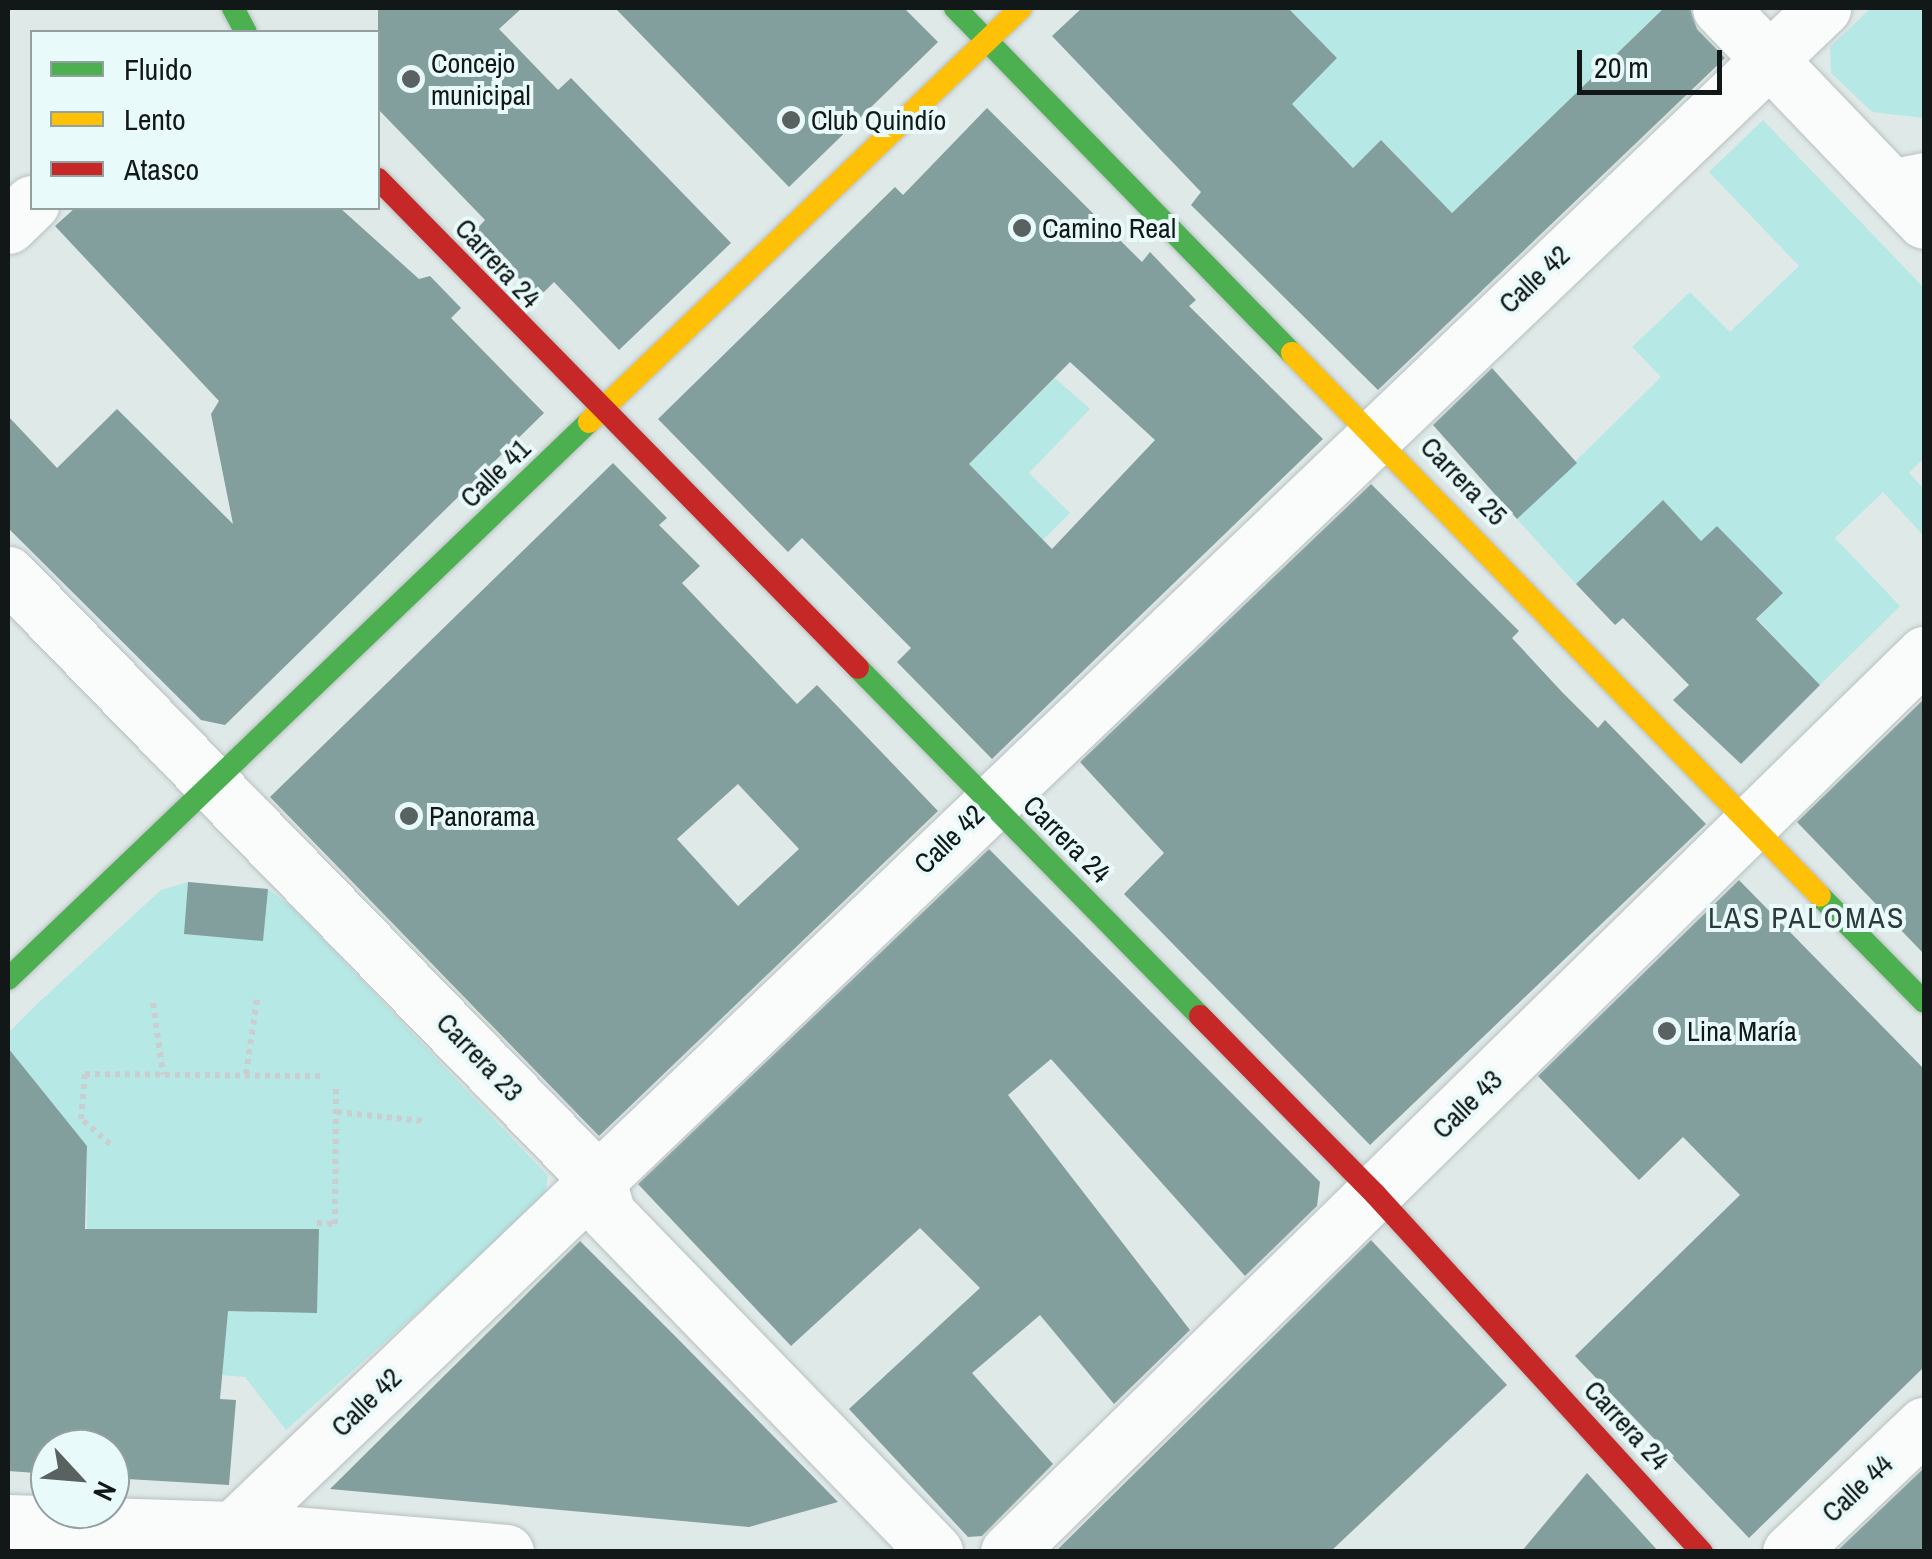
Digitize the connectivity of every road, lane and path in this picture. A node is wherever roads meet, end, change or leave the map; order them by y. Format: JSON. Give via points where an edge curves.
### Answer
{"nodes":[{"id":1,"x":231,"y":8,"type":"edge"},
{"id":2,"x":954,"y":8,"type":"edge"},
{"id":3,"x":1021,"y":8,"type":"edge"},
{"id":4,"x":1720,"y":8,"type":"edge"},
{"id":5,"x":1823,"y":8,"type":"edge"},
{"id":6,"x":211,"y":30,"type":"edge"},
{"id":7,"x":245,"y":30,"type":"edge"},
{"id":8,"x":986,"y":41,"type":"junction"},
{"id":9,"x":1768,"y":59,"type":"junction"},
{"id":10,"x":1901,"y":172,"type":"edge"},
{"id":11,"x":380,"y":181,"type":"edge"},
{"id":12,"x":30,"y":205,"type":"edge"},
{"id":13,"x":1924,"y":221,"type":"edge"},
{"id":14,"x":8,"y":226,"type":"edge"},
{"id":15,"x":602,"y":414,"type":"junction"},
{"id":16,"x":1374,"y":431,"type":"junction"},
{"id":17,"x":8,"y":574,"type":"edge"},
{"id":18,"x":1924,"y":654,"type":"edge"},
{"id":19,"x":215,"y":781,"type":"junction"},
{"id":20,"x":988,"y":801,"type":"junction"},
{"id":21,"x":1753,"y":825,"type":"junction"},
{"id":22,"x":8,"y":980,"type":"edge"},
{"id":23,"x":258,"y":999,"type":"dead end"},
{"id":24,"x":1924,"y":1002,"type":"edge"},
{"id":25,"x":153,"y":1004,"type":"dead end"},
{"id":26,"x":163,"y":1074,"type":"junction"},
{"id":27,"x":246,"y":1074,"type":"junction"},
{"id":28,"x":325,"y":1076,"type":"dead end"},
{"id":29,"x":336,"y":1086,"type":"dead end"},
{"id":30,"x":337,"y":1112,"type":"junction"},
{"id":31,"x":424,"y":1122,"type":"dead end"},
{"id":32,"x":110,"y":1144,"type":"dead end"},
{"id":33,"x":598,"y":1180,"type":"junction"},
{"id":34,"x":1375,"y":1194,"type":"junction"},
{"id":35,"x":317,"y":1224,"type":"dead end"},
{"id":36,"x":1924,"y":1424,"type":"edge"},
{"id":37,"x":8,"y":1522,"type":"edge"},
{"id":38,"x":227,"y":1544,"type":"edge"},
{"id":39,"x":506,"y":1552,"type":"edge"},
{"id":40,"x":935,"y":1552,"type":"edge"},
{"id":41,"x":1008,"y":1552,"type":"edge"},
{"id":42,"x":1702,"y":1552,"type":"edge"},
{"id":43,"x":1790,"y":1552,"type":"edge"}],
"edges":[{"from":1,"to":6,"type":"street"},
{"from":1,"to":7,"type":"main road"},
{"from":2,"to":8,"type":"main road","name":"Carrera 25"},
{"from":3,"to":8,"type":"main road","name":"Calle 41"},
{"from":4,"to":9,"type":"street"},
{"from":5,"to":9,"type":"street","name":"Calle 42"},
{"from":8,"to":15,"type":"main road","name":"Calle 41"},
{"from":8,"to":16,"type":"main road","name":"Carrera 25"},
{"from":9,"to":10,"type":"street"},
{"from":9,"to":16,"type":"street","name":"Calle 42"},
{"from":10,"to":13,"type":"street"},
{"from":11,"to":15,"type":"main road","name":"Carrera 24"},
{"from":12,"to":14,"type":"street"},
{"from":15,"to":19,"type":"main road","name":"Calle 41"},
{"from":15,"to":20,"type":"main road","name":"Carrera 24"},
{"from":16,"to":20,"type":"street","name":"Calle 42"},
{"from":16,"to":21,"type":"main road","name":"Carrera 25"},
{"from":17,"to":19,"type":"street","name":"Carrera 23"},
{"from":18,"to":21,"type":"street","name":"Calle 43"},
{"from":19,"to":22,"type":"main road","name":"Calle 41"},
{"from":19,"to":33,"type":"street","name":"Carrera 23"},
{"from":20,"to":33,"type":"street","name":"Calle 42"},
{"from":20,"to":34,"type":"main road","name":"Carrera 24"},
{"from":21,"to":24,"type":"main road","name":"Carrera 25"},
{"from":21,"to":34,"type":"street","name":"Calle 43"},
{"from":23,"to":27,"type":"path"},
{"from":25,"to":26,"type":"path"},
{"from":26,"to":27,"type":"path"},
{"from":26,"to":32,"type":"path","via":[[84,1074],[82,1119]]},
{"from":27,"to":28,"type":"path"},
{"from":29,"to":30,"type":"path"},
{"from":30,"to":31,"type":"path"},
{"from":30,"to":35,"type":"path","via":[[336,1224]]},
{"from":33,"to":38,"type":"street","name":"Calle 42"},
{"from":33,"to":40,"type":"street","name":"Carrera 23","via":[[608,1214]]},
{"from":34,"to":41,"type":"street","name":"Calle 43"},
{"from":34,"to":42,"type":"main road","name":"Carrera 24"},
{"from":36,"to":43,"type":"street","name":"Calle 44"},
{"from":37,"to":38,"type":"street"},
{"from":38,"to":39,"type":"street"}]}
